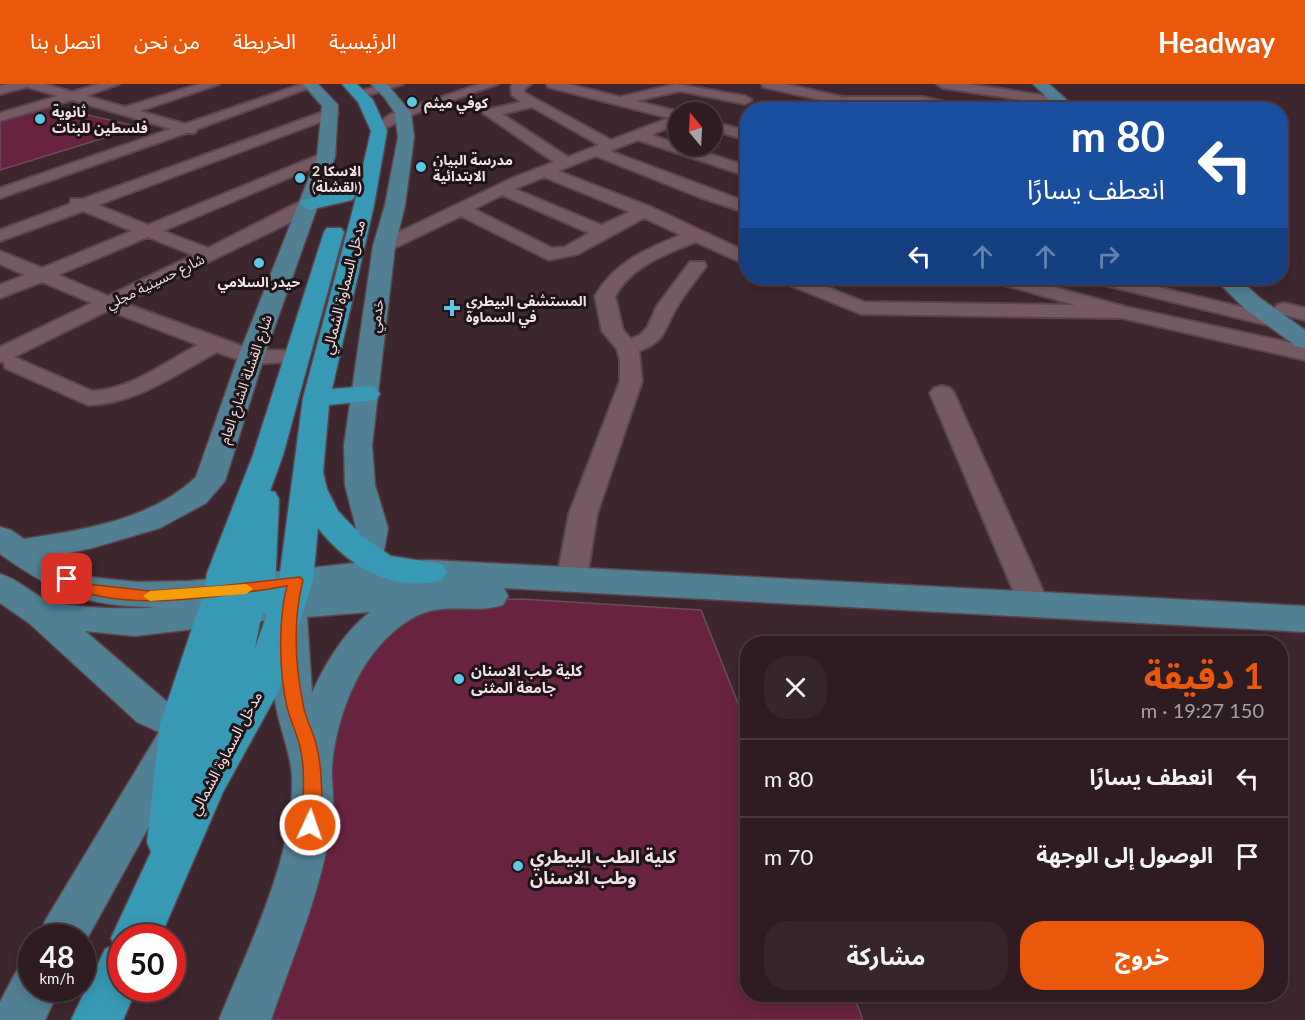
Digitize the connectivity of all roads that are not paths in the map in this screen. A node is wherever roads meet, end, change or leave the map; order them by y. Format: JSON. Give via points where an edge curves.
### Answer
{"nodes":[{"id":1,"x":31,"y":84,"type":"edge"},
{"id":2,"x":112,"y":84,"type":"edge"},
{"id":3,"x":180,"y":84,"type":"edge"},
{"id":4,"x":316,"y":84,"type":"edge"},
{"id":5,"x":462,"y":84,"type":"edge"},
{"id":6,"x":525,"y":84,"type":"edge"},
{"id":7,"x":553,"y":84,"type":"edge"},
{"id":8,"x":943,"y":84,"type":"edge"},
{"id":9,"x":1041,"y":84,"type":"edge"},
{"id":10,"x":1060,"y":84,"type":"edge"},
{"id":11,"x":17,"y":85,"type":"edge"},
{"id":12,"x":486,"y":86,"type":"edge"},
{"id":13,"x":616,"y":86,"type":"dead end"},
{"id":14,"x":793,"y":86,"type":"edge"},
{"id":15,"x":199,"y":88,"type":"junction"},
{"id":16,"x":216,"y":89,"type":"edge"},
{"id":17,"x":767,"y":89,"type":"edge"},
{"id":18,"x":0,"y":90,"type":"edge"},
{"id":19,"x":582,"y":94,"type":"junction"},
{"id":20,"x":72,"y":96,"type":"junction"},
{"id":21,"x":239,"y":98,"type":"dead end"},
{"id":22,"x":380,"y":100,"type":"edge"},
{"id":23,"x":620,"y":101,"type":"junction"},
{"id":24,"x":742,"y":102,"type":"edge"},
{"id":25,"x":748,"y":102,"type":"edge"},
{"id":26,"x":804,"y":102,"type":"edge"},
{"id":27,"x":836,"y":102,"type":"edge"},
{"id":28,"x":904,"y":102,"type":"edge"},
{"id":29,"x":929,"y":102,"type":"edge"},
{"id":30,"x":1053,"y":102,"type":"edge"},
{"id":31,"x":1067,"y":102,"type":"edge"},
{"id":32,"x":1069,"y":102,"type":"edge"},
{"id":33,"x":260,"y":103,"type":"junction"},
{"id":34,"x":534,"y":104,"type":"junction"},
{"id":35,"x":740,"y":104,"type":"edge"},
{"id":36,"x":722,"y":107,"type":"edge"},
{"id":37,"x":126,"y":111,"type":"junction"},
{"id":38,"x":331,"y":113,"type":"junction"},
{"id":39,"x":668,"y":115,"type":"edge"},
{"id":40,"x":0,"y":117,"type":"edge"},
{"id":41,"x":668,"y":122,"type":"edge"},
{"id":42,"x":185,"y":128,"type":"junction"},
{"id":43,"x":722,"y":128,"type":"edge"},
{"id":44,"x":643,"y":133,"type":"junction"},
{"id":45,"x":740,"y":134,"type":"edge"},
{"id":46,"x":247,"y":145,"type":"junction"},
{"id":47,"x":84,"y":146,"type":"dead end"},
{"id":48,"x":603,"y":148,"type":"junction"},
{"id":49,"x":268,"y":151,"type":"dead end"},
{"id":50,"x":112,"y":154,"type":"junction"},
{"id":51,"x":289,"y":157,"type":"dead end"},
{"id":52,"x":318,"y":160,"type":"junction"},
{"id":53,"x":567,"y":163,"type":"junction"},
{"id":54,"x":740,"y":168,"type":"edge"},
{"id":55,"x":543,"y":171,"type":"junction"},
{"id":56,"x":174,"y":172,"type":"junction"},
{"id":57,"x":0,"y":176,"type":"edge"},
{"id":58,"x":24,"y":184,"type":"junction"},
{"id":59,"x":502,"y":189,"type":"junction"},
{"id":60,"x":243,"y":192,"type":"junction"},
{"id":61,"x":0,"y":193,"type":"edge"},
{"id":62,"x":345,"y":195,"type":"junction"},
{"id":63,"x":84,"y":205,"type":"junction"},
{"id":64,"x":740,"y":206,"type":"edge"},
{"id":65,"x":463,"y":210,"type":"junction"},
{"id":66,"x":306,"y":211,"type":"junction"},
{"id":67,"x":645,"y":211,"type":"junction"},
{"id":68,"x":150,"y":230,"type":"junction"},
{"id":69,"x":602,"y":232,"type":"junction"},
{"id":70,"x":0,"y":236,"type":"edge"},
{"id":71,"x":696,"y":236,"type":"junction"},
{"id":72,"x":384,"y":246,"type":"junction"},
{"id":73,"x":209,"y":255,"type":"junction"},
{"id":74,"x":740,"y":256,"type":"edge"},
{"id":75,"x":0,"y":257,"type":"edge"},
{"id":76,"x":697,"y":266,"type":"dead end"},
{"id":77,"x":42,"y":275,"type":"junction"},
{"id":78,"x":805,"y":285,"type":"edge"},
{"id":79,"x":1026,"y":285,"type":"edge"},
{"id":80,"x":1135,"y":285,"type":"edge"},
{"id":81,"x":1233,"y":285,"type":"edge"},
{"id":82,"x":1255,"y":285,"type":"edge"},
{"id":83,"x":0,"y":291,"type":"edge"},
{"id":84,"x":117,"y":307,"type":"junction"},
{"id":85,"x":1122,"y":312,"type":"junction"},
{"id":86,"x":1289,"y":315,"type":"edge"},
{"id":87,"x":1305,"y":324,"type":"edge"},
{"id":88,"x":1305,"y":341,"type":"edge"},
{"id":89,"x":213,"y":345,"type":"junction"},
{"id":90,"x":627,"y":348,"type":"junction"},
{"id":91,"x":1305,"y":353,"type":"edge"},
{"id":92,"x":298,"y":356,"type":"junction"},
{"id":93,"x":251,"y":357,"type":"junction"},
{"id":94,"x":4,"y":362,"type":"edge"},
{"id":95,"x":942,"y":393,"type":"dead end"},
{"id":96,"x":367,"y":394,"type":"junction"},
{"id":97,"x":316,"y":398,"type":"junction"},
{"id":98,"x":310,"y":438,"type":"junction"},
{"id":99,"x":8,"y":544,"type":"edge"},
{"id":100,"x":368,"y":558,"type":"junction"},
{"id":101,"x":572,"y":578,"type":"junction"},
{"id":102,"x":430,"y":584,"type":"junction"},
{"id":103,"x":0,"y":586,"type":"edge"},
{"id":104,"x":254,"y":598,"type":"junction"},
{"id":105,"x":1034,"y":604,"type":"junction"},
{"id":106,"x":42,"y":614,"type":"junction"},
{"id":107,"x":1305,"y":619,"type":"edge"},
{"id":108,"x":1250,"y":636,"type":"edge"},
{"id":109,"x":1288,"y":638,"type":"edge"},
{"id":110,"x":1305,"y":639,"type":"edge"},
{"id":111,"x":179,"y":729,"type":"junction"},
{"id":112,"x":313,"y":780,"type":"junction"},
{"id":113,"x":167,"y":868,"type":"junction"},
{"id":114,"x":70,"y":924,"type":"edge"},
{"id":115,"x":141,"y":924,"type":"edge"},
{"id":116,"x":108,"y":996,"type":"edge"},
{"id":117,"x":28,"y":1002,"type":"edge"},
{"id":118,"x":18,"y":1020,"type":"edge"},
{"id":119,"x":97,"y":1020,"type":"edge"},
{"id":120,"x":245,"y":1020,"type":"edge"}],
"edges":[{"from":1,"to":20,"type":"street"},
{"from":2,"to":20,"type":"street"},
{"from":3,"to":15,"type":"street"},
{"from":4,"to":33,"type":"street"},
{"from":4,"to":38,"type":"main road"},
{"from":4,"to":62,"type":"highway","name":"مدخل السماوة الشمالي","via":[[349,101],[362,130]]},
{"from":5,"to":12,"type":"street"},
{"from":6,"to":34,"type":"street","via":[[516,90]]},
{"from":7,"to":19,"type":"street"},
{"from":8,"to":30,"type":"street"},
{"from":9,"to":10,"type":"main road"},
{"from":9,"to":31,"type":"main road"},
{"from":10,"to":32,"type":"main road"},
{"from":11,"to":18,"type":"street"},
{"from":12,"to":22,"type":"street"},
{"from":13,"to":19,"type":"street"},
{"from":14,"to":17,"type":"street"},
{"from":14,"to":27,"type":"street"},
{"from":15,"to":16,"type":"street"},
{"from":15,"to":37,"type":"street"},
{"from":17,"to":25,"type":"street"},
{"from":17,"to":26,"type":"street"},
{"from":19,"to":23,"type":"street"},
{"from":19,"to":34,"type":"street"},
{"from":19,"to":44,"type":"street"},
{"from":20,"to":37,"type":"street"},
{"from":20,"to":40,"type":"street"},
{"from":21,"to":33,"type":"street"},
{"from":22,"to":72,"type":"main road","name":"خدمي","via":[[405,149]]},
{"from":22,"to":97,"type":"highway","name":"مدخل السماوة الشمالي","via":[[364,205]]},
{"from":23,"to":24,"type":"street","via":[[680,87]]},
{"from":23,"to":39,"type":"street"},
{"from":28,"to":29,"type":"street"},
{"from":33,"to":42,"type":"street"},
{"from":34,"to":48,"type":"street"},
{"from":34,"to":53,"type":"street","via":[[490,113]]},
{"from":35,"to":36,"type":"street"},
{"from":37,"to":42,"type":"street"},
{"from":38,"to":46,"type":"street"},
{"from":38,"to":52,"type":"main road","name":"شارع القشلة الشارع العام"},
{"from":41,"to":44,"type":"street"},
{"from":42,"to":46,"type":"street"},
{"from":42,"to":50,"type":"street"},
{"from":43,"to":45,"type":"street"},
{"from":44,"to":48,"type":"street"},
{"from":44,"to":54,"type":"street"},
{"from":46,"to":49,"type":"street"},
{"from":46,"to":56,"type":"street"},
{"from":47,"to":50,"type":"street"},
{"from":48,"to":53,"type":"street"},
{"from":48,"to":64,"type":"street"},
{"from":50,"to":56,"type":"street"},
{"from":50,"to":58,"type":"street"},
{"from":51,"to":52,"type":"street"},
{"from":52,"to":60,"type":"street"},
{"from":52,"to":66,"type":"main road","name":"شارع القشلة الشارع العام"},
{"from":53,"to":55,"type":"street"},
{"from":55,"to":59,"type":"street"},
{"from":55,"to":67,"type":"street"},
{"from":56,"to":60,"type":"street"},
{"from":56,"to":63,"type":"street"},
{"from":57,"to":58,"type":"street"},
{"from":58,"to":61,"type":"street"},
{"from":58,"to":63,"type":"street"},
{"from":59,"to":65,"type":"street"},
{"from":59,"to":69,"type":"street"},
{"from":60,"to":68,"type":"street"},
{"from":62,"to":66,"type":"highway"},
{"from":62,"to":92,"type":"highway","name":"مدخل السماوة الشمالي"},
{"from":63,"to":68,"type":"street"},
{"from":63,"to":70,"type":"street"},
{"from":65,"to":69,"type":"street","via":[[549,254],[577,250]]},
{"from":65,"to":72,"type":"street"},
{"from":66,"to":73,"type":"street","name":"شارع حسينية مجلي"},
{"from":66,"to":84,"type":"street","name":"شارع حسينية مجلي"},
{"from":66,"to":93,"type":"main road","name":"شارع القشلة الشارع العام"},
{"from":67,"to":69,"type":"street"},
{"from":67,"to":71,"type":"street"},
{"from":68,"to":73,"type":"street"},
{"from":68,"to":77,"type":"street"},
{"from":71,"to":74,"type":"street"},
{"from":71,"to":90,"type":"street","via":[[641,261],[610,284],[604,296],[613,331]]},
{"from":72,"to":96,"type":"main road","name":"خدمي"},
{"from":73,"to":84,"type":"street","name":"شارع حسينية مجلي"},
{"from":75,"to":77,"type":"street"},
{"from":76,"to":90,"type":"street","via":[[666,306],[657,330],[648,340]]},
{"from":77,"to":83,"type":"street"},
{"from":77,"to":84,"type":"street"},
{"from":78,"to":85,"type":"street","via":[[861,309]]},
{"from":79,"to":85,"type":"street"},
{"from":80,"to":86,"type":"street"},
{"from":81,"to":86,"type":"main road","via":[[1252,303]]},
{"from":82,"to":86,"type":"main road"},
{"from":84,"to":89,"type":"street"},
{"from":84,"to":94,"type":"street","name":"شارع حسينية مجلي"},
{"from":85,"to":91,"type":"street"},
{"from":86,"to":87,"type":"main road"},
{"from":86,"to":88,"type":"main road"},
{"from":89,"to":93,"type":"street"},
{"from":89,"to":94,"type":"street","via":[[121,393],[100,399],[88,398]]},
{"from":90,"to":101,"type":"street","via":[[631,381],[583,514]]},
{"from":92,"to":93,"type":"street"},
{"from":92,"to":104,"type":"highway","name":"مدخل السماوة الشمالي","via":[[268,456]]},
{"from":93,"to":99,"type":"main road","name":"شارع القشلة الشارع العام","via":[[210,482],[202,492],[175,509],[65,544]]},
{"from":95,"to":105,"type":"street"},
{"from":96,"to":97,"type":"highway"},
{"from":96,"to":100,"type":"main road","name":"خدمي","via":[[358,465],[364,506],[372,528]]},
{"from":97,"to":98,"type":"highway","name":"مدخل السماوة الشمالي"},
{"from":98,"to":100,"type":"highway","via":[[310,484],[321,511],[338,533]]},
{"from":98,"to":104,"type":"highway","name":"مدخل السماوة الشمالي"},
{"from":99,"to":104,"type":"main road","via":[[84,588],[150,596]]},
{"from":100,"to":102,"type":"highway"},
{"from":101,"to":102,"type":"main road"},
{"from":101,"to":105,"type":"main road"},
{"from":102,"to":104,"type":"main road"},
{"from":102,"to":108,"type":"main road","via":[[523,596]]},
{"from":102,"to":112,"type":"main road","via":[[379,622],[344,668],[314,742]]},
{"from":103,"to":106,"type":"main road"},
{"from":104,"to":106,"type":"main road","via":[[135,623]]},
{"from":104,"to":111,"type":"highway","name":"مدخل السماوة الشمالي"},
{"from":104,"to":112,"type":"main road","via":[[289,652],[295,706],[309,746]]},
{"from":104,"to":113,"type":"highway","name":"مدخل السماوة الشمالي","via":[[258,694],[206,783]]},
{"from":105,"to":107,"type":"main road"},
{"from":106,"to":111,"type":"main road","via":[[151,711]]},
{"from":109,"to":110,"type":"main road"},
{"from":111,"to":113,"type":"highway","name":"مدخل السماوة الشمالي"},
{"from":111,"to":114,"type":"main road"},
{"from":112,"to":120,"type":"main road","via":[[310,825],[301,863]]},
{"from":113,"to":115,"type":"highway"},
{"from":116,"to":119,"type":"highway"},
{"from":117,"to":118,"type":"main road"}]}
